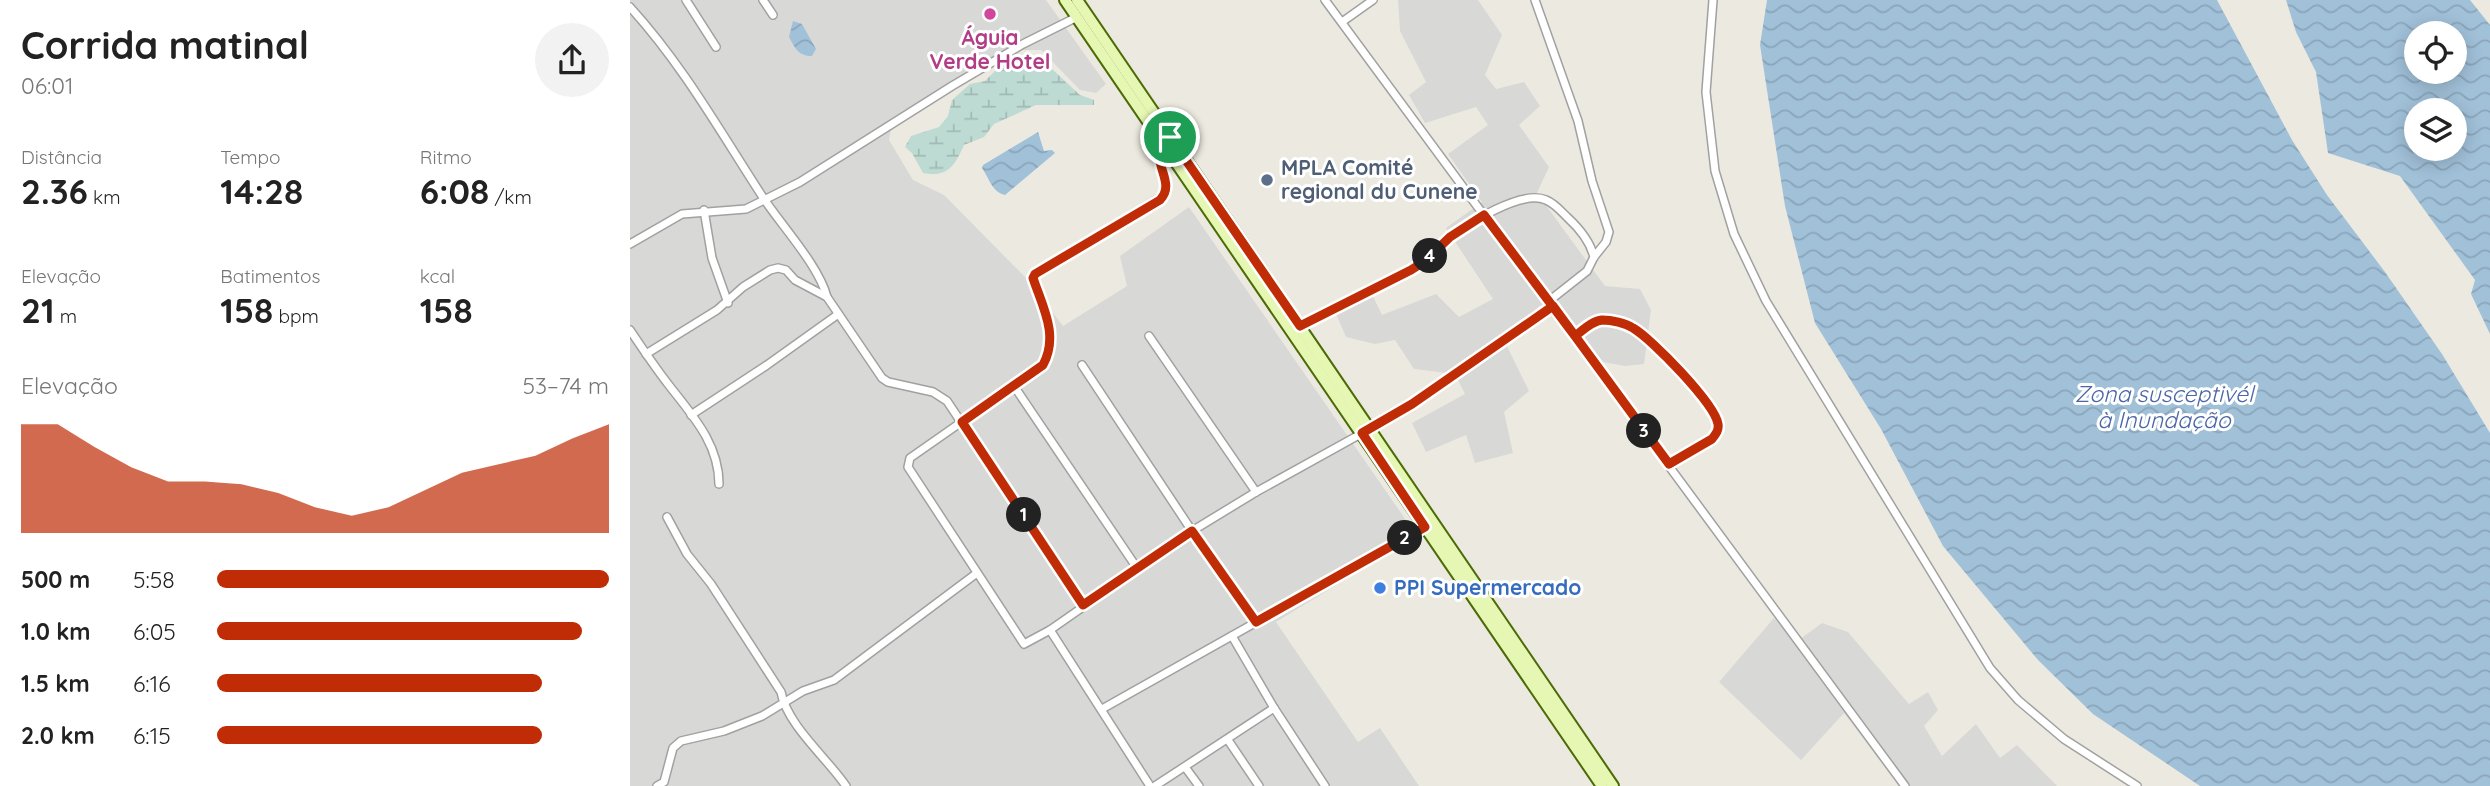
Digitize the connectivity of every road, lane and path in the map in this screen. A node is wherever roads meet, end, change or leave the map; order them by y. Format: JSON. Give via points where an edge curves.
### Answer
{"nodes":[{"id":1,"x":686,"y":0,"type":"edge"},
{"id":2,"x":763,"y":0,"type":"edge"},
{"id":3,"x":1065,"y":0,"type":"edge"},
{"id":4,"x":1077,"y":0,"type":"edge"},
{"id":5,"x":1325,"y":0,"type":"edge"},
{"id":6,"x":1373,"y":0,"type":"edge"},
{"id":7,"x":1535,"y":0,"type":"edge"},
{"id":8,"x":1713,"y":0,"type":"edge"},
{"id":9,"x":630,"y":7,"type":"edge"},
{"id":10,"x":773,"y":15,"type":"dead end"},
{"id":11,"x":1077,"y":17,"type":"junction"},
{"id":12,"x":1342,"y":22,"type":"junction"},
{"id":13,"x":716,"y":47,"type":"dead end"},
{"id":14,"x":1166,"y":140,"type":"junction"},
{"id":15,"x":765,"y":200,"type":"junction"},
{"id":16,"x":704,"y":210,"type":"junction"},
{"id":17,"x":1484,"y":215,"type":"junction"},
{"id":18,"x":630,"y":244,"type":"edge"},
{"id":19,"x":1594,"y":257,"type":"junction"},
{"id":20,"x":827,"y":297,"type":"junction"},
{"id":21,"x":728,"y":303,"type":"junction"},
{"id":22,"x":1551,"y":304,"type":"junction"},
{"id":23,"x":837,"y":314,"type":"junction"},
{"id":24,"x":1300,"y":326,"type":"junction"},
{"id":25,"x":630,"y":330,"type":"edge"},
{"id":26,"x":1149,"y":336,"type":"dead end"},
{"id":27,"x":1575,"y":336,"type":"junction"},
{"id":28,"x":646,"y":354,"type":"junction"},
{"id":29,"x":1082,"y":365,"type":"dead end"},
{"id":30,"x":1014,"y":386,"type":"junction"},
{"id":31,"x":691,"y":415,"type":"junction"},
{"id":32,"x":962,"y":422,"type":"junction"},
{"id":33,"x":1366,"y":430,"type":"junction"},
{"id":34,"x":1669,"y":464,"type":"junction"},
{"id":35,"x":719,"y":484,"type":"dead end"},
{"id":36,"x":1256,"y":492,"type":"junction"},
{"id":37,"x":667,"y":517,"type":"dead end"},
{"id":38,"x":1425,"y":527,"type":"junction"},
{"id":39,"x":1192,"y":531,"type":"junction"},
{"id":40,"x":1137,"y":568,"type":"junction"},
{"id":41,"x":976,"y":573,"type":"junction"},
{"id":42,"x":1083,"y":605,"type":"junction"},
{"id":43,"x":1256,"y":622,"type":"junction"},
{"id":44,"x":1050,"y":630,"type":"junction"},
{"id":45,"x":1232,"y":636,"type":"junction"},
{"id":46,"x":783,"y":704,"type":"junction"},
{"id":47,"x":1274,"y":708,"type":"junction"},
{"id":48,"x":1102,"y":709,"type":"junction"},
{"id":49,"x":1228,"y":740,"type":"junction"},
{"id":50,"x":1185,"y":766,"type":"junction"},
{"id":51,"x":662,"y":785,"type":"edge"},
{"id":52,"x":846,"y":786,"type":"edge"},
{"id":53,"x":1153,"y":786,"type":"edge"},
{"id":54,"x":1199,"y":786,"type":"edge"},
{"id":55,"x":1259,"y":786,"type":"edge"},
{"id":56,"x":1325,"y":786,"type":"edge"},
{"id":57,"x":1602,"y":786,"type":"edge"},
{"id":58,"x":1613,"y":786,"type":"edge"},
{"id":59,"x":1905,"y":786,"type":"edge"},
{"id":60,"x":2137,"y":786,"type":"edge"}],
"edges":[{"from":1,"to":13,"type":"street"},
{"from":2,"to":10,"type":"street"},
{"from":3,"to":11,"type":"main road"},
{"from":4,"to":14,"type":"main road"},
{"from":5,"to":12,"type":"street"},
{"from":6,"to":12,"type":"street"},
{"from":7,"to":19,"type":"street","via":[[1578,121],[1609,232]]},
{"from":8,"to":60,"type":"street","via":[[1706,92],[1715,171],[1734,234],[1766,301],[1990,668],[2018,700],[2064,739]]},
{"from":9,"to":15,"type":"street","via":[[681,69]]},
{"from":11,"to":14,"type":"main road"},
{"from":11,"to":15,"type":"street","via":[[999,58]]},
{"from":12,"to":17,"type":"street"},
{"from":14,"to":24,"type":"main road"},
{"from":14,"to":30,"type":"street","via":[[1158,162],[1166,183],[1160,200],[1035,274],[1049,320],[1049,354],[1037,370]]},
{"from":14,"to":33,"type":"main road"},
{"from":15,"to":16,"type":"street","via":[[747,209]]},
{"from":15,"to":20,"type":"street","via":[[818,276]]},
{"from":16,"to":18,"type":"street","via":[[682,214]]},
{"from":16,"to":21,"type":"street","via":[[712,258]]},
{"from":17,"to":19,"type":"street","via":[[1514,202],[1543,198],[1574,224]]},
{"from":17,"to":22,"type":"street"},
{"from":17,"to":24,"type":"street","via":[[1411,270]]},
{"from":19,"to":22,"type":"street","via":[[1587,271]]},
{"from":20,"to":21,"type":"street","via":[[778,268],[743,287]]},
{"from":20,"to":23,"type":"street"},
{"from":21,"to":28,"type":"street"},
{"from":22,"to":27,"type":"street"},
{"from":22,"to":33,"type":"street","via":[[1412,404]]},
{"from":23,"to":31,"type":"street"},
{"from":23,"to":32,"type":"street","via":[[882,378],[933,392],[947,401]]},
{"from":24,"to":33,"type":"main road"},
{"from":25,"to":28,"type":"street"},
{"from":26,"to":36,"type":"street"},
{"from":27,"to":34,"type":"street"},
{"from":27,"to":34,"type":"street","via":[[1598,321],[1632,327],[1654,343],[1698,392],[1716,419],[1717,433]]},
{"from":28,"to":31,"type":"street"},
{"from":29,"to":39,"type":"street"},
{"from":30,"to":32,"type":"street"},
{"from":30,"to":40,"type":"street"},
{"from":31,"to":35,"type":"street","via":[[704,430],[718,467]]},
{"from":32,"to":41,"type":"street","via":[[910,458],[908,467]]},
{"from":32,"to":42,"type":"street"},
{"from":33,"to":36,"type":"street"},
{"from":33,"to":38,"type":"main road"},
{"from":33,"to":58,"type":"main road"},
{"from":34,"to":59,"type":"street"},
{"from":36,"to":39,"type":"street"},
{"from":37,"to":46,"type":"street","via":[[781,692]]},
{"from":38,"to":43,"type":"street"},
{"from":38,"to":57,"type":"main road"},
{"from":39,"to":40,"type":"street"},
{"from":39,"to":43,"type":"street"},
{"from":40,"to":42,"type":"street"},
{"from":41,"to":44,"type":"street","via":[[1024,644]]},
{"from":41,"to":46,"type":"street","via":[[834,680]]},
{"from":42,"to":44,"type":"street"},
{"from":43,"to":45,"type":"street"},
{"from":44,"to":48,"type":"street"},
{"from":45,"to":47,"type":"street"},
{"from":45,"to":48,"type":"street"},
{"from":46,"to":51,"type":"street","via":[[724,731],[681,741],[673,748]]},
{"from":46,"to":52,"type":"street"},
{"from":47,"to":49,"type":"street"},
{"from":47,"to":56,"type":"street"},
{"from":48,"to":53,"type":"street"},
{"from":49,"to":50,"type":"street"},
{"from":49,"to":55,"type":"street"},
{"from":50,"to":53,"type":"street"},
{"from":50,"to":54,"type":"street"}]}
